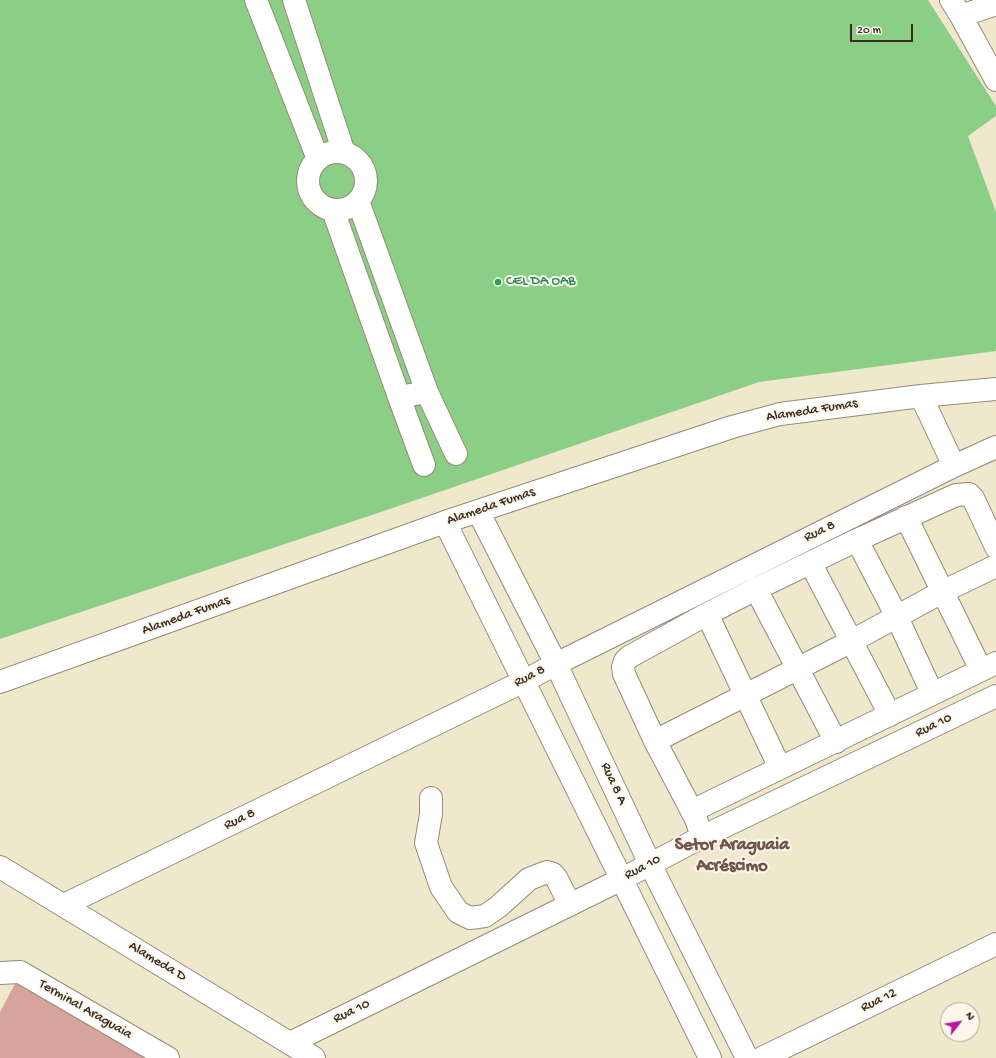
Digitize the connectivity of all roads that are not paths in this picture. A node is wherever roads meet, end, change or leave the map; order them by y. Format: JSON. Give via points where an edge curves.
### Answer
{"nodes":[{"id":1,"x":256,"y":0,"type":"edge"},
{"id":2,"x":294,"y":0,"type":"edge"},
{"id":3,"x":996,"y":4,"type":"edge"},
{"id":4,"x":956,"y":8,"type":"edge"},
{"id":5,"x":996,"y":80,"type":"edge"},
{"id":6,"x":344,"y":153,"type":"junction"},
{"id":7,"x":318,"y":159,"type":"junction"},
{"id":8,"x":358,"y":201,"type":"junction"},
{"id":9,"x":333,"y":210,"type":"junction"},
{"id":10,"x":996,"y":389,"type":"edge"},
{"id":11,"x":426,"y":392,"type":"junction"},
{"id":12,"x":921,"y":396,"type":"junction"},
{"id":13,"x":399,"y":397,"type":"junction"},
{"id":14,"x":996,"y":447,"type":"edge"},
{"id":15,"x":456,"y":454,"type":"dead end"},
{"id":16,"x":424,"y":464,"type":"dead end"},
{"id":17,"x":954,"y":466,"type":"junction"},
{"id":18,"x":478,"y":511,"type":"junction"},
{"id":19,"x":906,"y":517,"type":"junction"},
{"id":20,"x":445,"y":522,"type":"junction"},
{"id":21,"x":857,"y":540,"type":"junction"},
{"id":22,"x":996,"y":547,"type":"edge"},
{"id":23,"x":811,"y":564,"type":"junction"},
{"id":24,"x":996,"y":566,"type":"edge"},
{"id":25,"x":756,"y":589,"type":"junction"},
{"id":26,"x":942,"y":592,"type":"junction"},
{"id":27,"x":707,"y":614,"type":"junction"},
{"id":28,"x":897,"y":617,"type":"junction"},
{"id":29,"x":850,"y":642,"type":"junction"},
{"id":30,"x":556,"y":664,"type":"junction"},
{"id":31,"x":798,"y":667,"type":"junction"},
{"id":32,"x":989,"y":667,"type":"edge"},
{"id":33,"x":524,"y":681,"type":"junction"},
{"id":34,"x":0,"y":682,"type":"edge"},
{"id":35,"x":932,"y":693,"type":"junction"},
{"id":36,"x":744,"y":694,"type":"junction"},
{"id":37,"x":996,"y":696,"type":"edge"},
{"id":38,"x":890,"y":715,"type":"junction"},
{"id":39,"x":655,"y":741,"type":"junction"},
{"id":40,"x":836,"y":742,"type":"junction"},
{"id":41,"x":780,"y":768,"type":"junction"},
{"id":42,"x":431,"y":798,"type":"dead end"},
{"id":43,"x":692,"y":811,"type":"junction"},
{"id":44,"x":702,"y":837,"type":"junction"},
{"id":45,"x":650,"y":864,"type":"junction"},
{"id":46,"x":0,"y":867,"type":"edge"},
{"id":47,"x":622,"y":879,"type":"junction"},
{"id":48,"x":64,"y":905,"type":"junction"},
{"id":49,"x":570,"y":905,"type":"junction"},
{"id":50,"x":996,"y":944,"type":"edge"},
{"id":51,"x":0,"y":973,"type":"edge"},
{"id":52,"x":290,"y":1043,"type":"junction"},
{"id":53,"x":168,"y":1058,"type":"edge"},
{"id":54,"x":314,"y":1058,"type":"edge"},
{"id":55,"x":710,"y":1058,"type":"edge"},
{"id":56,"x":747,"y":1058,"type":"edge"},
{"id":57,"x":762,"y":1058,"type":"edge"}],
"edges":[{"from":1,"to":7,"type":"street"},
{"from":2,"to":6,"type":"street"},
{"from":3,"to":4,"type":"street"},
{"from":4,"to":5,"type":"street"},
{"from":6,"to":7,"type":"street","via":[[326,154]]},
{"from":6,"to":8,"type":"street","via":[[360,164],[364,173],[366,183]]},
{"from":7,"to":9,"type":"street","via":[[311,166],[308,185],[316,202]]},
{"from":8,"to":9,"type":"street","via":[[342,210]]},
{"from":8,"to":11,"type":"street"},
{"from":9,"to":13,"type":"street"},
{"from":10,"to":12,"type":"street","name":"Alameda Fumas"},
{"from":11,"to":13,"type":"street"},
{"from":11,"to":15,"type":"street"},
{"from":12,"to":17,"type":"street"},
{"from":12,"to":18,"type":"street","name":"Alameda Fumas","via":[[780,414],[732,427]]},
{"from":13,"to":16,"type":"street"},
{"from":14,"to":17,"type":"street","name":"Rua 8"},
{"from":17,"to":30,"type":"street","name":"Rua 8"},
{"from":18,"to":20,"type":"street","name":"Alameda Fumas"},
{"from":18,"to":30,"type":"street","name":"Rua 8 A"},
{"from":19,"to":21,"type":"street"},
{"from":19,"to":22,"type":"street","via":[[956,495],[968,494],[977,503]]},
{"from":19,"to":26,"type":"street"},
{"from":20,"to":33,"type":"street"},
{"from":20,"to":34,"type":"street","name":"Alameda Fumas"},
{"from":21,"to":23,"type":"street"},
{"from":21,"to":28,"type":"street"},
{"from":23,"to":25,"type":"street"},
{"from":23,"to":29,"type":"street"},
{"from":24,"to":26,"type":"street"},
{"from":25,"to":27,"type":"street"},
{"from":25,"to":31,"type":"street"},
{"from":26,"to":28,"type":"street"},
{"from":26,"to":32,"type":"street"},
{"from":27,"to":36,"type":"street"},
{"from":27,"to":39,"type":"street","via":[[629,657],[625,662],[624,674]]},
{"from":28,"to":29,"type":"street"},
{"from":28,"to":35,"type":"street"},
{"from":29,"to":31,"type":"street"},
{"from":29,"to":38,"type":"street"},
{"from":30,"to":33,"type":"street","name":"Rua 8"},
{"from":30,"to":45,"type":"street","name":"Rua 8 A"},
{"from":31,"to":36,"type":"street"},
{"from":31,"to":40,"type":"street"},
{"from":32,"to":35,"type":"street"},
{"from":33,"to":47,"type":"street"},
{"from":33,"to":48,"type":"street","name":"Rua 8"},
{"from":35,"to":38,"type":"street"},
{"from":36,"to":39,"type":"street"},
{"from":36,"to":41,"type":"street"},
{"from":37,"to":44,"type":"street","name":"Rua 10"},
{"from":38,"to":40,"type":"street"},
{"from":39,"to":43,"type":"street"},
{"from":40,"to":41,"type":"street"},
{"from":41,"to":43,"type":"street"},
{"from":42,"to":49,"type":"street","via":[[426,843],[441,887],[458,912],[470,918],[485,916],[529,879],[547,872],[557,879]]},
{"from":43,"to":44,"type":"street"},
{"from":44,"to":45,"type":"street","name":"Rua 10"},
{"from":45,"to":47,"type":"street","name":"Rua 10"},
{"from":45,"to":56,"type":"street","name":"Rua 8 A"},
{"from":46,"to":48,"type":"street","name":"Alameda D"},
{"from":47,"to":49,"type":"street","name":"Rua 10"},
{"from":47,"to":55,"type":"street"},
{"from":48,"to":52,"type":"street","name":"Alameda D"},
{"from":49,"to":52,"type":"street","name":"Rua 10"},
{"from":50,"to":57,"type":"street","name":"Rua 12"},
{"from":51,"to":53,"type":"street","name":"Terminal Araguaia","via":[[20,972]]},
{"from":52,"to":54,"type":"street","name":"Alameda D"}]}
